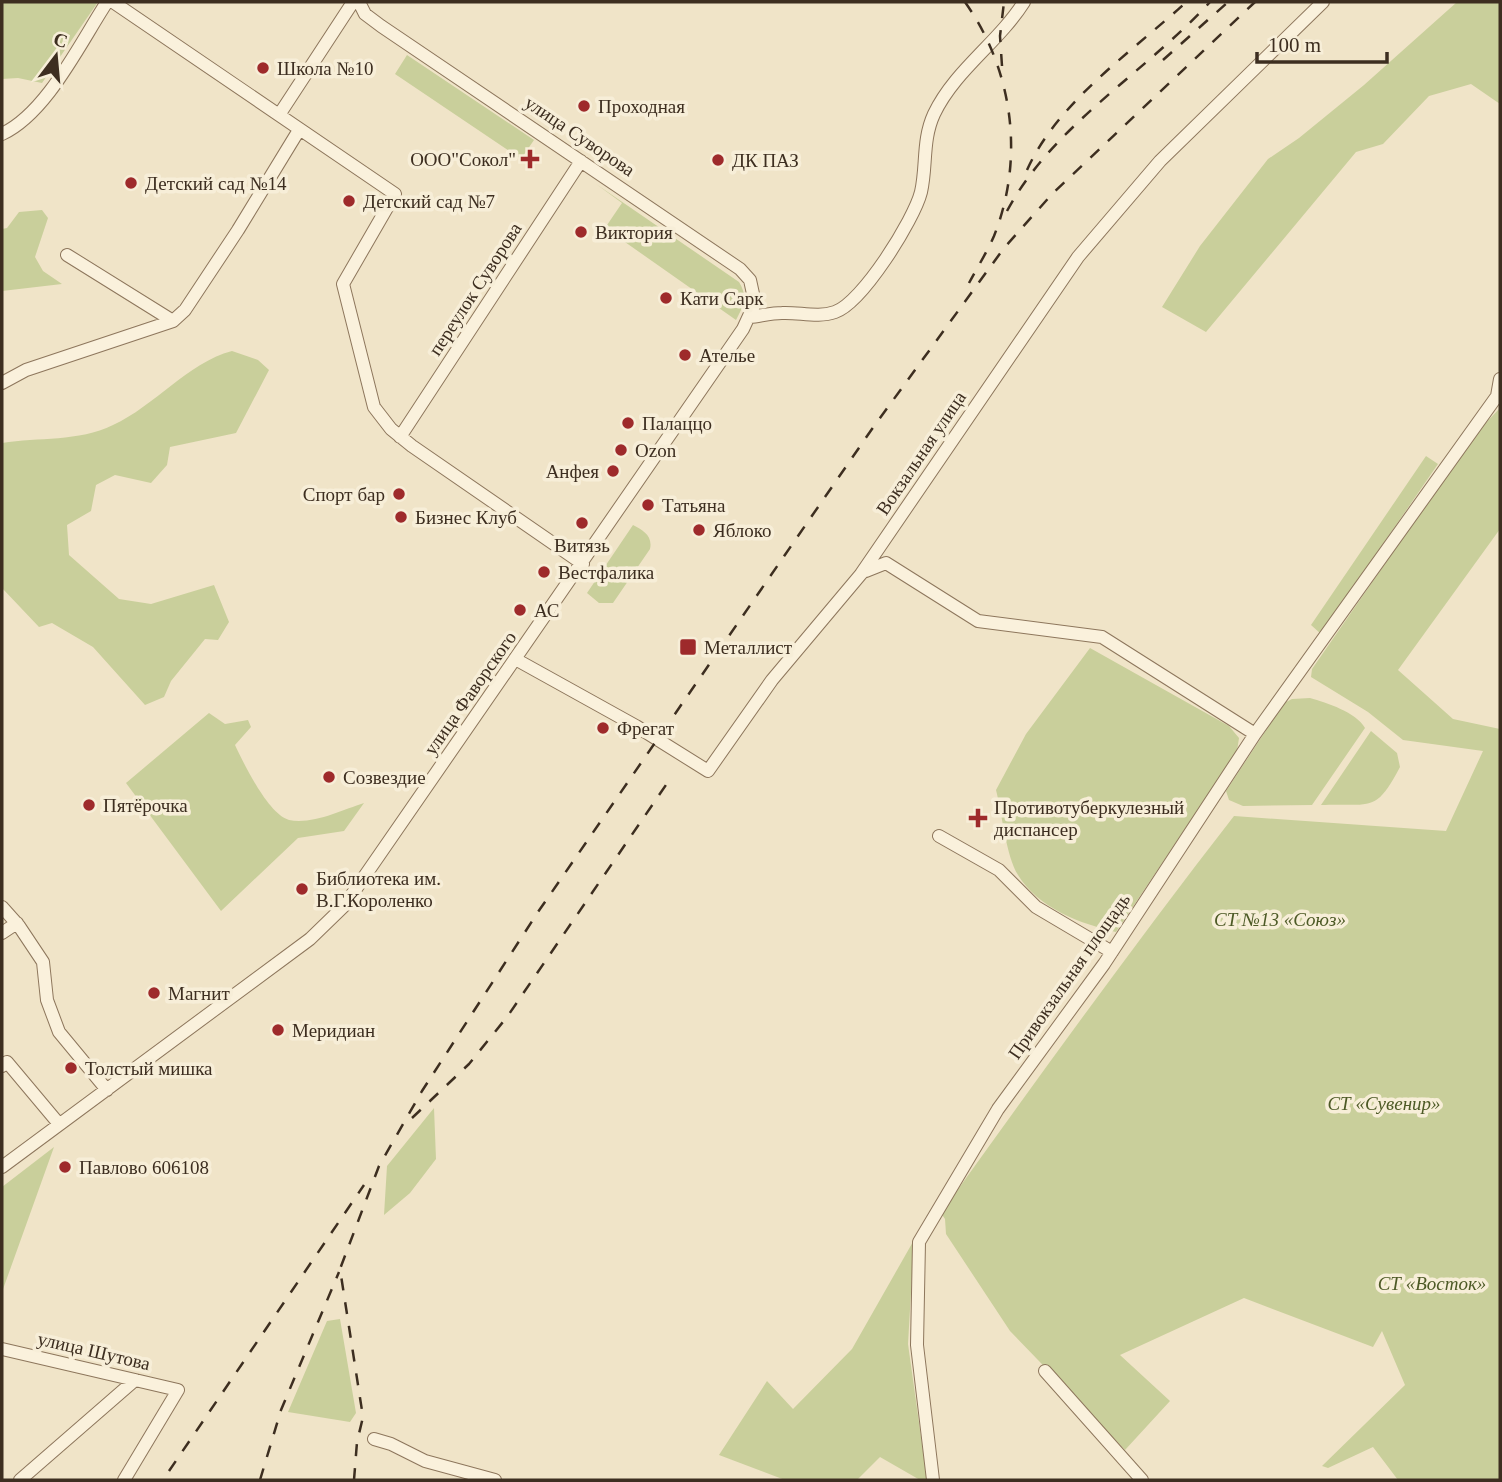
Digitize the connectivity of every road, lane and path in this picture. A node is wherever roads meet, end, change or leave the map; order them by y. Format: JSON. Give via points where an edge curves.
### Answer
{"nodes":[{"id":1,"x":107,"y":2,"type":"edge"},
{"id":2,"x":113,"y":2,"type":"edge"},
{"id":3,"x":353,"y":2,"type":"edge"},
{"id":4,"x":359,"y":2,"type":"edge"},
{"id":5,"x":1024,"y":2,"type":"edge"},
{"id":6,"x":1323,"y":2,"type":"edge"},
{"id":7,"x":279,"y":115,"type":"junction"},
{"id":8,"x":299,"y":130,"type":"junction"},
{"id":9,"x":2,"y":134,"type":"edge"},
{"id":10,"x":581,"y":161,"type":"junction"},
{"id":11,"x":67,"y":255,"type":"dead end"},
{"id":12,"x":750,"y":317,"type":"junction"},
{"id":13,"x":173,"y":321,"type":"junction"},
{"id":14,"x":1500,"y":379,"type":"edge"},
{"id":15,"x":2,"y":383,"type":"edge"},
{"id":16,"x":1498,"y":397,"type":"edge"},
{"id":17,"x":400,"y":437,"type":"junction"},
{"id":18,"x":583,"y":564,"type":"junction"},
{"id":19,"x":861,"y":574,"type":"junction"},
{"id":20,"x":517,"y":660,"type":"junction"},
{"id":21,"x":1255,"y":734,"type":"junction"},
{"id":22,"x":939,"y":836,"type":"dead end"},
{"id":23,"x":2,"y":907,"type":"edge"},
{"id":24,"x":17,"y":923,"type":"junction"},
{"id":25,"x":2,"y":933,"type":"edge"},
{"id":26,"x":1112,"y":952,"type":"junction"},
{"id":27,"x":2,"y":1066,"type":"edge"},
{"id":28,"x":107,"y":1090,"type":"junction"},
{"id":29,"x":59,"y":1124,"type":"junction"},
{"id":30,"x":2,"y":1167,"type":"edge"},
{"id":31,"x":2,"y":1349,"type":"edge"},
{"id":32,"x":1045,"y":1371,"type":"dead end"},
{"id":33,"x":135,"y":1380,"type":"junction"},
{"id":34,"x":374,"y":1439,"type":"dead end"},
{"id":35,"x":20,"y":1480,"type":"edge"},
{"id":36,"x":124,"y":1480,"type":"edge"},
{"id":37,"x":495,"y":1480,"type":"edge"},
{"id":38,"x":933,"y":1480,"type":"edge"},
{"id":39,"x":1142,"y":1480,"type":"edge"}],
"edges":[{"from":1,"to":9,"type":"street","via":[[46,96]]},
{"from":2,"to":7,"type":"street"},
{"from":3,"to":7,"type":"street"},
{"from":4,"to":10,"type":"street","name":"улица Суворова","via":[[365,14],[381,26]]},
{"from":5,"to":12,"type":"street","via":[[940,104],[928,132],[915,209],[887,257],[854,298],[826,314],[784,312]]},
{"from":6,"to":19,"type":"street","name":"Вокзальная улица","via":[[1168,152],[1078,257]]},
{"from":7,"to":8,"type":"street"},
{"from":8,"to":13,"type":"street","via":[[238,230]]},
{"from":8,"to":17,"type":"street","via":[[395,194],[342,289],[374,407]]},
{"from":10,"to":12,"type":"street","name":"улица Суворова","via":[[740,269],[753,289]]},
{"from":10,"to":17,"type":"street","name":"переулок Суворова"},
{"from":11,"to":13,"type":"street"},
{"from":12,"to":18,"type":"street","name":"улица Фаворского"},
{"from":13,"to":15,"type":"street","via":[[26,370]]},
{"from":14,"to":16,"type":"street"},
{"from":16,"to":21,"type":"street","name":"Привокзальная площадь"},
{"from":17,"to":18,"type":"street"},
{"from":18,"to":20,"type":"street","name":"улица Фаворского"},
{"from":19,"to":20,"type":"street","name":"Вокзальная улица","via":[[772,680],[708,771]]},
{"from":19,"to":21,"type":"street","via":[[886,563],[978,621],[1102,637]]},
{"from":20,"to":28,"type":"street","name":"улица Фаворского","via":[[344,906],[310,939]]},
{"from":21,"to":26,"type":"street","name":"Привокзальная площадь"},
{"from":22,"to":26,"type":"street","via":[[999,870],[1036,907]]},
{"from":23,"to":24,"type":"street"},
{"from":24,"to":25,"type":"street"},
{"from":24,"to":28,"type":"street","via":[[43,961],[47,1000],[59,1032]]},
{"from":26,"to":38,"type":"street","name":"Привокзальная площадь","via":[[998,1109],[919,1241],[917,1345]]},
{"from":27,"to":29,"type":"street","via":[[7,1062]]},
{"from":28,"to":29,"type":"street","name":"улица Фаворского"},
{"from":29,"to":30,"type":"street","name":"улица Фаворского"},
{"from":31,"to":33,"type":"street","name":"улица Шутова"},
{"from":32,"to":39,"type":"street"},
{"from":33,"to":35,"type":"street"},
{"from":33,"to":36,"type":"street","name":"улица Шутова","via":[[178,1390]]},
{"from":34,"to":37,"type":"street","via":[[425,1461]]}]}
